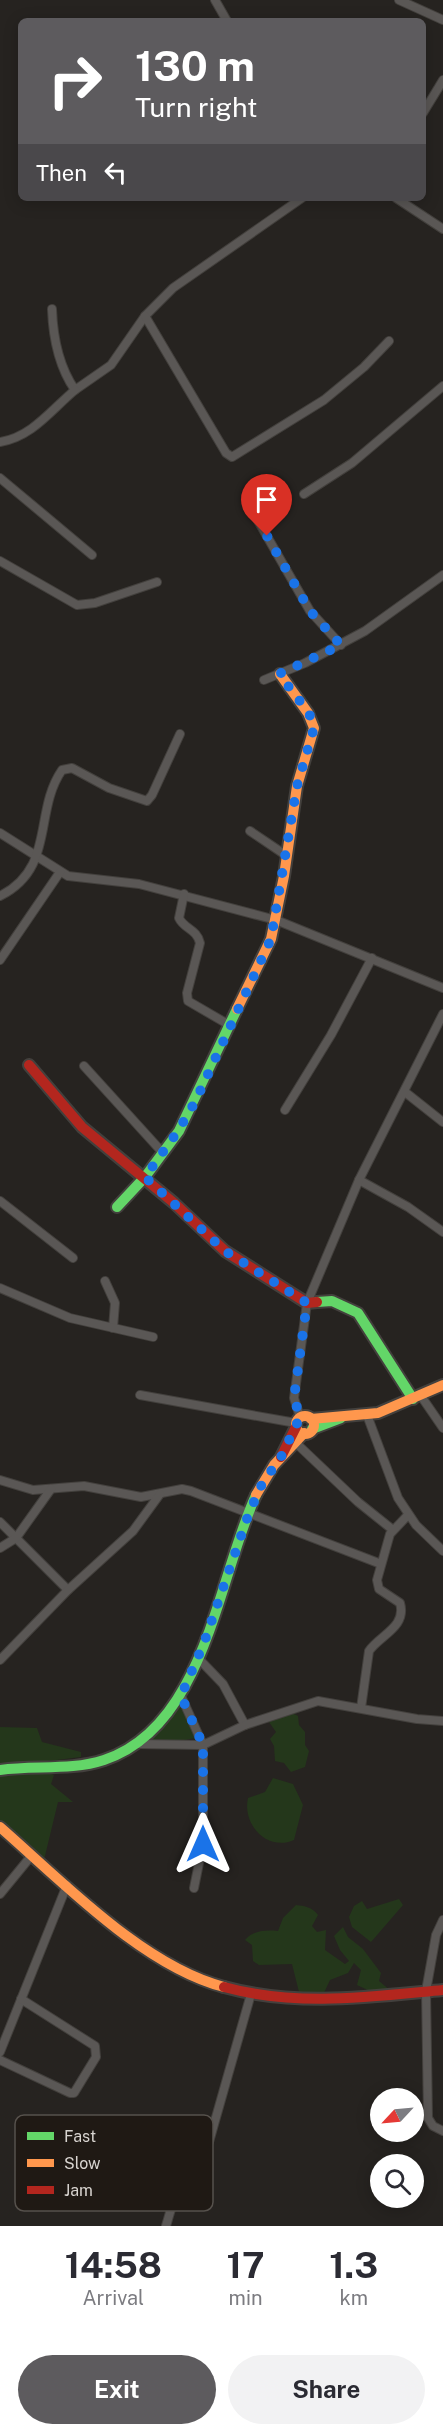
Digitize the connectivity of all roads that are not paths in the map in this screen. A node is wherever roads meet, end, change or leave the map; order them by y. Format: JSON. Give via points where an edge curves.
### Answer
{"nodes":[{"id":1,"x":215,"y":0,"type":"edge"},
{"id":2,"x":399,"y":0,"type":"edge"},
{"id":3,"x":225,"y":18,"type":"edge"},
{"id":4,"x":443,"y":20,"type":"edge"},
{"id":5,"x":442,"y":85,"type":"edge"},
{"id":6,"x":426,"y":109,"type":"edge"},
{"id":7,"x":298,"y":201,"type":"edge"},
{"id":8,"x":401,"y":201,"type":"edge"},
{"id":9,"x":443,"y":229,"type":"edge"},
{"id":10,"x":52,"y":309,"type":"dead end"},
{"id":11,"x":145,"y":316,"type":"junction"},
{"id":12,"x":389,"y":341,"type":"dead end"},
{"id":13,"x":443,"y":386,"type":"edge"},
{"id":14,"x":75,"y":390,"type":"junction"},
{"id":15,"x":0,"y":442,"type":"edge"},
{"id":16,"x":0,"y":478,"type":"edge"},
{"id":17,"x":304,"y":494,"type":"dead end"},
{"id":18,"x":257,"y":519,"type":"dead end"},
{"id":19,"x":92,"y":555,"type":"dead end"},
{"id":20,"x":0,"y":561,"type":"edge"},
{"id":21,"x":443,"y":575,"type":"edge"},
{"id":22,"x":157,"y":582,"type":"dead end"},
{"id":23,"x":341,"y":645,"type":"junction"},
{"id":24,"x":279,"y":674,"type":"junction"},
{"id":25,"x":264,"y":680,"type":"dead end"},
{"id":26,"x":180,"y":734,"type":"dead end"},
{"id":27,"x":250,"y":831,"type":"dead end"},
{"id":28,"x":0,"y":834,"type":"edge"},
{"id":29,"x":38,"y":856,"type":"junction"},
{"id":30,"x":287,"y":856,"type":"junction"},
{"id":31,"x":60,"y":872,"type":"junction"},
{"id":32,"x":184,"y":894,"type":"junction"},
{"id":33,"x":0,"y":897,"type":"edge"},
{"id":34,"x":276,"y":920,"type":"junction"},
{"id":35,"x":372,"y":958,"type":"junction"},
{"id":36,"x":0,"y":960,"type":"edge"},
{"id":37,"x":443,"y":988,"type":"edge"},
{"id":38,"x":443,"y":1014,"type":"edge"},
{"id":39,"x":231,"y":1026,"type":"junction"},
{"id":40,"x":29,"y":1065,"type":"dead end"},
{"id":41,"x":84,"y":1066,"type":"dead end"},
{"id":42,"x":405,"y":1092,"type":"junction"},
{"id":43,"x":285,"y":1110,"type":"dead end"},
{"id":44,"x":443,"y":1122,"type":"edge"},
{"id":45,"x":163,"y":1153,"type":"junction"},
{"id":46,"x":145,"y":1177,"type":"junction"},
{"id":47,"x":359,"y":1180,"type":"junction"},
{"id":48,"x":0,"y":1201,"type":"edge"},
{"id":49,"x":117,"y":1207,"type":"dead end"},
{"id":50,"x":443,"y":1232,"type":"edge"},
{"id":51,"x":73,"y":1258,"type":"dead end"},
{"id":52,"x":105,"y":1281,"type":"dead end"},
{"id":53,"x":0,"y":1288,"type":"edge"},
{"id":54,"x":307,"y":1303,"type":"junction"},
{"id":55,"x":113,"y":1328,"type":"junction"},
{"id":56,"x":153,"y":1337,"type":"dead end"},
{"id":57,"x":443,"y":1385,"type":"edge"},
{"id":58,"x":140,"y":1395,"type":"dead end"},
{"id":59,"x":417,"y":1398,"type":"junction"},
{"id":60,"x":366,"y":1415,"type":"junction"},
{"id":61,"x":303,"y":1425,"type":"junction"},
{"id":62,"x":443,"y":1428,"type":"edge"},
{"id":63,"x":297,"y":1444,"type":"junction"},
{"id":64,"x":281,"y":1457,"type":"junction"},
{"id":65,"x":0,"y":1479,"type":"edge"},
{"id":66,"x":51,"y":1489,"type":"junction"},
{"id":67,"x":160,"y":1494,"type":"junction"},
{"id":68,"x":249,"y":1513,"type":"junction"},
{"id":69,"x":408,"y":1515,"type":"junction"},
{"id":70,"x":0,"y":1522,"type":"edge"},
{"id":71,"x":393,"y":1530,"type":"junction"},
{"id":72,"x":16,"y":1538,"type":"junction"},
{"id":73,"x":0,"y":1548,"type":"edge"},
{"id":74,"x":443,"y":1551,"type":"edge"},
{"id":75,"x":381,"y":1564,"type":"junction"},
{"id":76,"x":68,"y":1590,"type":"junction"},
{"id":77,"x":198,"y":1658,"type":"junction"},
{"id":78,"x":0,"y":1660,"type":"edge"},
{"id":79,"x":181,"y":1696,"type":"junction"},
{"id":80,"x":361,"y":1708,"type":"junction"},
{"id":81,"x":443,"y":1721,"type":"edge"},
{"id":82,"x":245,"y":1725,"type":"junction"},
{"id":83,"x":135,"y":1743,"type":"junction"},
{"id":84,"x":203,"y":1745,"type":"junction"},
{"id":85,"x":0,"y":1770,"type":"edge"},
{"id":86,"x":0,"y":1827,"type":"edge"},
{"id":87,"x":32,"y":1855,"type":"junction"},
{"id":88,"x":67,"y":1885,"type":"junction"},
{"id":89,"x":194,"y":1888,"type":"dead end"},
{"id":90,"x":0,"y":1894,"type":"edge"},
{"id":91,"x":443,"y":1920,"type":"edge"},
{"id":92,"x":443,"y":1990,"type":"edge"},
{"id":93,"x":426,"y":1992,"type":"junction"},
{"id":94,"x":251,"y":1994,"type":"junction"},
{"id":95,"x":21,"y":1999,"type":"junction"},
{"id":96,"x":0,"y":2052,"type":"edge"},
{"id":97,"x":0,"y":2060,"type":"edge"},
{"id":98,"x":213,"y":2128,"type":"edge"},
{"id":99,"x":443,"y":2131,"type":"edge"},
{"id":100,"x":170,"y":2211,"type":"edge"},
{"id":101,"x":166,"y":2226,"type":"edge"}],
"edges":[{"from":1,"to":3,"type":"street"},
{"from":2,"to":4,"type":"street"},
{"from":5,"to":6,"type":"street"},
{"from":7,"to":11,"type":"street","via":[[173,288]]},
{"from":8,"to":9,"type":"street"},
{"from":10,"to":14,"type":"street","via":[[57,349]]},
{"from":11,"to":12,"type":"street","via":[[226,453],[232,457],[324,400]]},
{"from":11,"to":14,"type":"street","via":[[111,365]]},
{"from":13,"to":17,"type":"street","via":[[359,458]]},
{"from":14,"to":15,"type":"street","via":[[31,431]]},
{"from":16,"to":19,"type":"street"},
{"from":18,"to":23,"type":"street","via":[[303,602]]},
{"from":20,"to":22,"type":"street","via":[[77,605],[95,603]]},
{"from":21,"to":23,"type":"street"},
{"from":23,"to":24,"type":"street"},
{"from":24,"to":25,"type":"street"},
{"from":24,"to":30,"type":"street","via":[[309,713],[314,728],[297,786]]},
{"from":26,"to":29,"type":"street","via":[[147,801],[109,788],[72,768],[62,770],[48,803]]},
{"from":27,"to":30,"type":"street"},
{"from":28,"to":29,"type":"street"},
{"from":29,"to":31,"type":"street"},
{"from":29,"to":33,"type":"street","via":[[18,883]]},
{"from":30,"to":34,"type":"street"},
{"from":31,"to":32,"type":"street"},
{"from":31,"to":36,"type":"street"},
{"from":32,"to":34,"type":"street"},
{"from":32,"to":39,"type":"street","via":[[180,921],[195,932],[200,943],[188,1001]]},
{"from":34,"to":35,"type":"street"},
{"from":34,"to":39,"type":"street","via":[[267,951]]},
{"from":35,"to":37,"type":"street"},
{"from":35,"to":43,"type":"street"},
{"from":38,"to":42,"type":"street"},
{"from":39,"to":45,"type":"street","via":[[195,1102]]},
{"from":40,"to":46,"type":"street","via":[[82,1127]]},
{"from":41,"to":45,"type":"street"},
{"from":42,"to":44,"type":"street"},
{"from":42,"to":47,"type":"street"},
{"from":45,"to":46,"type":"street"},
{"from":46,"to":49,"type":"street"},
{"from":46,"to":54,"type":"street","via":[[225,1251]]},
{"from":47,"to":50,"type":"street"},
{"from":47,"to":54,"type":"street"},
{"from":48,"to":51,"type":"street"},
{"from":52,"to":55,"type":"street","via":[[115,1303]]},
{"from":53,"to":55,"type":"street","via":[[70,1318]]},
{"from":54,"to":59,"type":"street","via":[[332,1301],[358,1313]]},
{"from":54,"to":61,"type":"street","via":[[294,1398]]},
{"from":55,"to":56,"type":"street"},
{"from":57,"to":59,"type":"street"},
{"from":58,"to":61,"type":"street"},
{"from":59,"to":60,"type":"street"},
{"from":59,"to":62,"type":"street"},
{"from":60,"to":61,"type":"street"},
{"from":60,"to":69,"type":"street"},
{"from":61,"to":63,"type":"street"},
{"from":61,"to":64,"type":"street","via":[[289,1437]]},
{"from":63,"to":64,"type":"street"},
{"from":63,"to":71,"type":"street"},
{"from":64,"to":68,"type":"street","via":[[262,1484]]},
{"from":65,"to":66,"type":"street","via":[[23,1489]]},
{"from":66,"to":67,"type":"street","via":[[84,1486],[141,1497]]},
{"from":66,"to":72,"type":"street"},
{"from":67,"to":68,"type":"street","via":[[182,1489]]},
{"from":67,"to":76,"type":"street","via":[[133,1531]]},
{"from":68,"to":75,"type":"street"},
{"from":68,"to":77,"type":"street"},
{"from":69,"to":71,"type":"street"},
{"from":69,"to":74,"type":"street"},
{"from":70,"to":72,"type":"street"},
{"from":71,"to":75,"type":"street"},
{"from":72,"to":73,"type":"street"},
{"from":72,"to":76,"type":"street"},
{"from":75,"to":80,"type":"street","via":[[379,1589],[400,1603],[401,1610],[392,1632],[369,1651]]},
{"from":76,"to":78,"type":"street"},
{"from":77,"to":79,"type":"street"},
{"from":77,"to":82,"type":"street","via":[[223,1684]]},
{"from":79,"to":83,"type":"street","via":[[158,1725]]},
{"from":79,"to":84,"type":"street"},
{"from":80,"to":81,"type":"street"},
{"from":80,"to":82,"type":"street","via":[[318,1701]]},
{"from":82,"to":84,"type":"street"},
{"from":83,"to":84,"type":"street"},
{"from":83,"to":85,"type":"street","via":[[91,1764]]},
{"from":84,"to":89,"type":"street","via":[[203,1844]]},
{"from":86,"to":87,"type":"street"},
{"from":87,"to":88,"type":"street"},
{"from":87,"to":90,"type":"street"},
{"from":88,"to":94,"type":"street","via":[[156,1954],[195,1976]]},
{"from":88,"to":95,"type":"street"},
{"from":91,"to":93,"type":"street","via":[[436,1935]]},
{"from":92,"to":93,"type":"street"},
{"from":93,"to":94,"type":"street","via":[[338,1999]]},
{"from":93,"to":99,"type":"street","via":[[428,2118]]},
{"from":94,"to":98,"type":"street"},
{"from":95,"to":96,"type":"street"},
{"from":95,"to":97,"type":"street","via":[[95,2046],[96,2057],[74,2093]]},
{"from":100,"to":101,"type":"street"}]}
